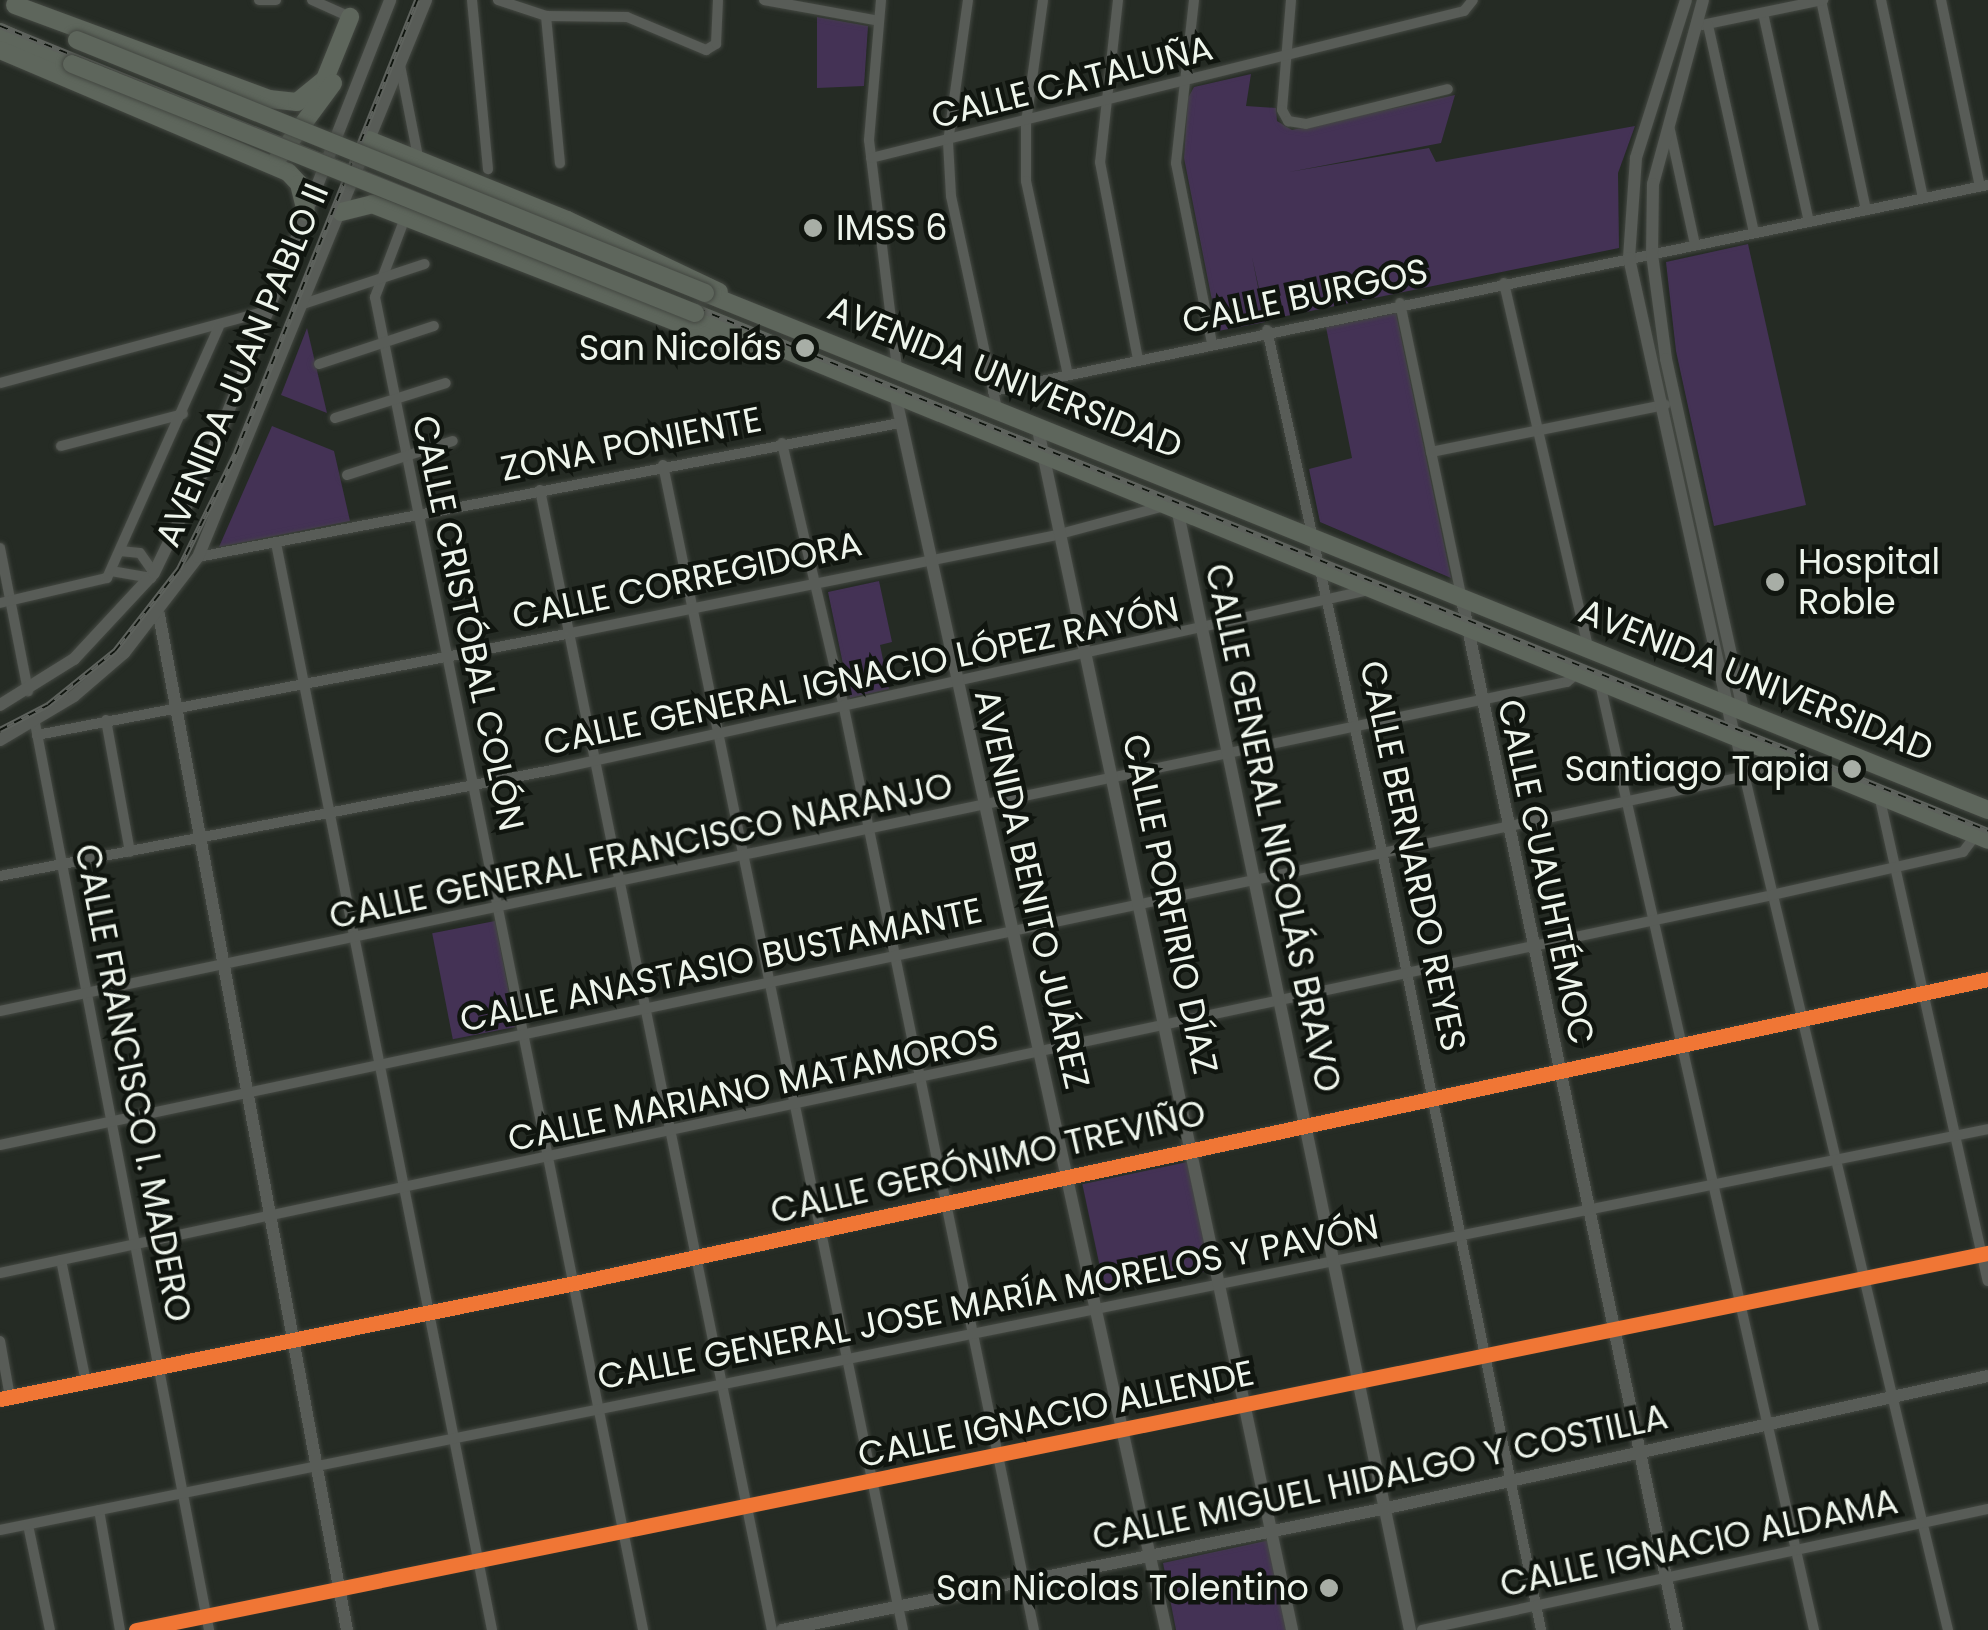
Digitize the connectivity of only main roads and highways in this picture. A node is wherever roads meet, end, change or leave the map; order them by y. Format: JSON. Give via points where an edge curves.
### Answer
{"nodes":[{"id":1,"x":8,"y":3,"type":"edge"},
{"id":2,"x":353,"y":8,"type":"edge"},
{"id":3,"x":0,"y":32,"type":"edge"},
{"id":4,"x":0,"y":50,"type":"edge"},
{"id":5,"x":269,"y":99,"type":"junction"},
{"id":6,"x":369,"y":140,"type":"road end"},
{"id":7,"x":240,"y":153,"type":"junction"},
{"id":8,"x":260,"y":161,"type":"junction"},
{"id":9,"x":441,"y":166,"type":"junction"},
{"id":10,"x":306,"y":212,"type":"road end"},
{"id":11,"x":341,"y":212,"type":"road end"},
{"id":12,"x":424,"y":226,"type":"junction"},
{"id":13,"x":735,"y":305,"type":"junction"},
{"id":14,"x":785,"y":348,"type":"junction"},
{"id":15,"x":1988,"y":810,"type":"edge"},
{"id":16,"x":1982,"y":838,"type":"edge"}],
"edges":[{"from":1,"to":5,"type":"highway"},
{"from":1,"to":13,"type":"highway","name":"AVENIDA UNIVERSIDAD","bridge":true,"via":[[78,40]]},
{"from":2,"to":5,"type":"highway","via":[[317,91],[298,102]]},
{"from":2,"to":8,"type":"highway","via":[[357,31],[324,99],[289,150]]},
{"from":3,"to":14,"type":"highway","name":"AVENIDA UNIVERSIDAD","bridge":true},
{"from":4,"to":7,"type":"highway"},
{"from":5,"to":7,"type":"highway","via":[[275,113],[270,137]]},
{"from":6,"to":9,"type":"highway"},
{"from":7,"to":8,"type":"highway"},
{"from":8,"to":10,"type":"highway","via":[[294,177]]},
{"from":9,"to":12,"type":"highway","via":[[416,192]]},
{"from":9,"to":13,"type":"highway","via":[[688,274]]},
{"from":11,"to":12,"type":"highway","via":[[366,202]]},
{"from":12,"to":14,"type":"highway","via":[[751,352]]},
{"from":13,"to":15,"type":"highway","name":"AVENIDA UNIVERSIDAD","via":[[995,400],[1037,425]]},
{"from":14,"to":16,"type":"highway","name":"AVENIDA UNIVERSIDAD"}]}
